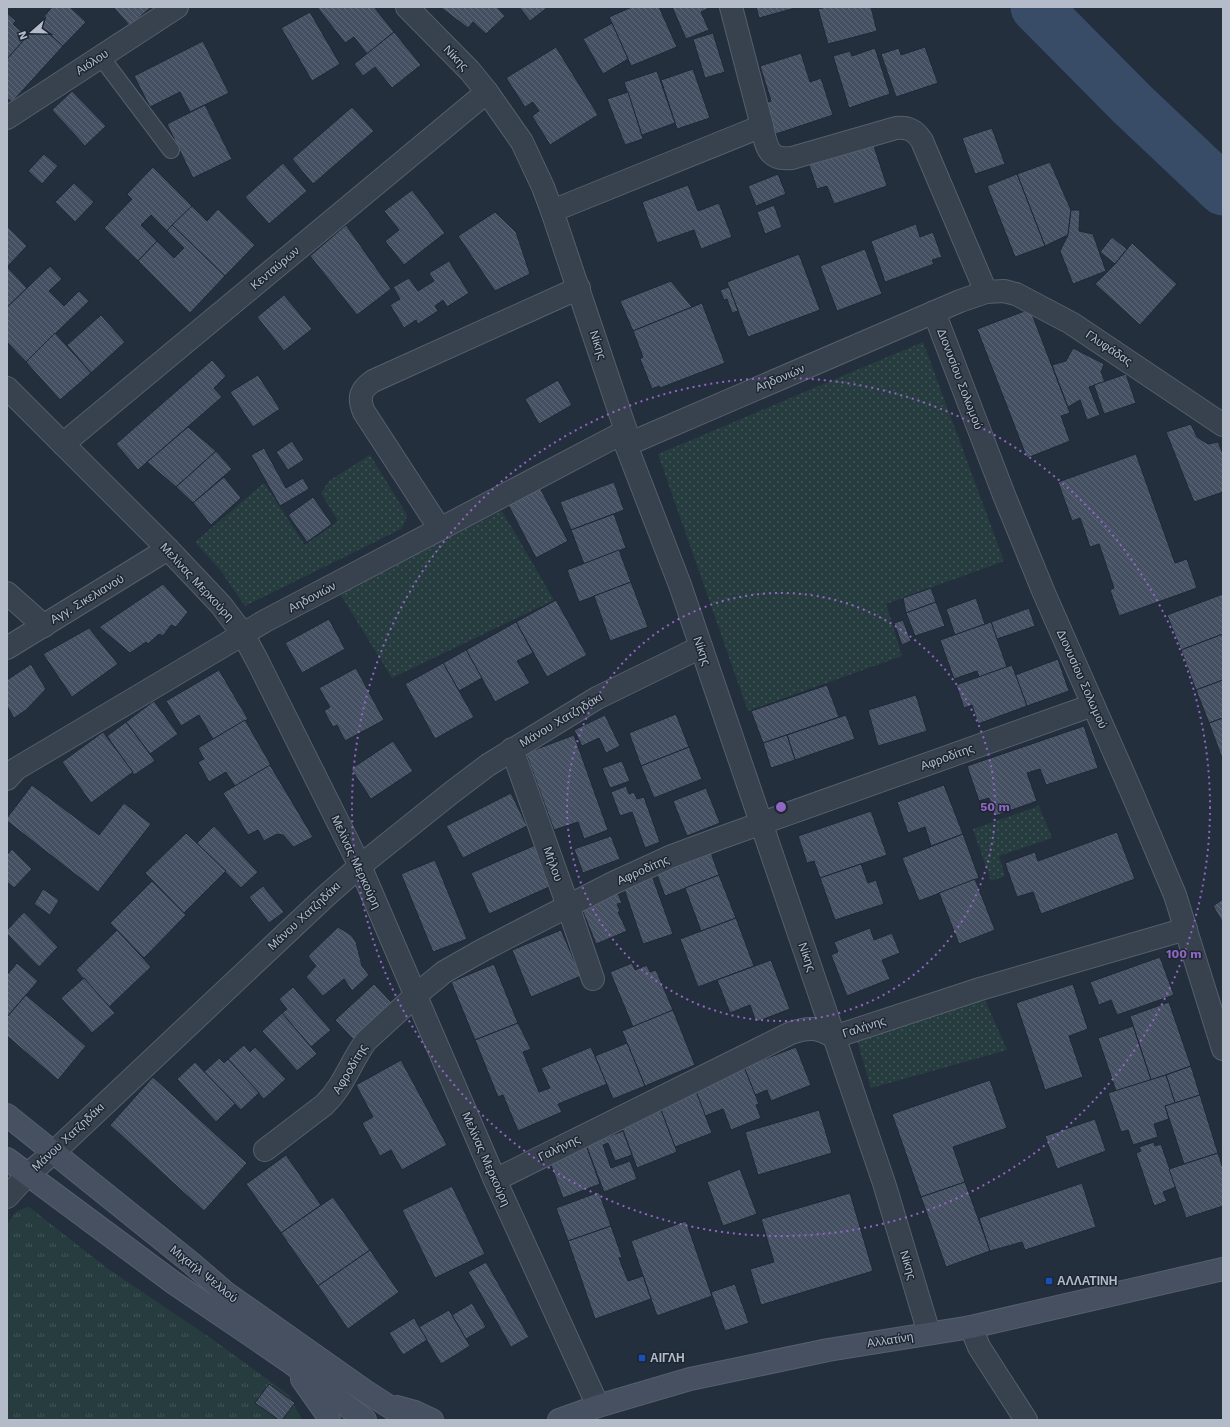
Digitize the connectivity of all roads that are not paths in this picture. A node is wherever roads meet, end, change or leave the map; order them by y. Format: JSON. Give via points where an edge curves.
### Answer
{"nodes":[{"id":1,"x":177,"y":7,"type":"edge"},
{"id":2,"x":407,"y":7,"type":"edge"},
{"id":3,"x":731,"y":7,"type":"edge"},
{"id":4,"x":101,"y":57,"type":"junction"},
{"id":5,"x":487,"y":92,"type":"junction"},
{"id":6,"x":7,"y":118,"type":"edge"},
{"id":7,"x":762,"y":126,"type":"junction"},
{"id":8,"x":171,"y":150,"type":"dead end"},
{"id":9,"x":552,"y":211,"type":"junction"},
{"id":10,"x":579,"y":288,"type":"junction"},
{"id":11,"x":986,"y":292,"type":"junction"},
{"id":12,"x":934,"y":312,"type":"junction"},
{"id":13,"x":7,"y":390,"type":"edge"},
{"id":14,"x":1223,"y":424,"type":"edge"},
{"id":15,"x":626,"y":438,"type":"junction"},
{"id":16,"x":63,"y":444,"type":"junction"},
{"id":17,"x":440,"y":529,"type":"junction"},
{"id":18,"x":168,"y":550,"type":"junction"},
{"id":19,"x":7,"y":594,"type":"edge"},
{"id":20,"x":44,"y":626,"type":"junction"},
{"id":21,"x":243,"y":634,"type":"junction"},
{"id":22,"x":701,"y":647,"type":"junction"},
{"id":23,"x":7,"y":648,"type":"edge"},
{"id":24,"x":1093,"y":705,"type":"junction"},
{"id":25,"x":512,"y":749,"type":"junction"},
{"id":26,"x":10,"y":770,"type":"edge"},
{"id":27,"x":761,"y":824,"type":"junction"},
{"id":28,"x":360,"y":866,"type":"junction"},
{"id":29,"x":568,"y":906,"type":"junction"},
{"id":30,"x":1186,"y":929,"type":"junction"},
{"id":31,"x":593,"y":979,"type":"dead end"},
{"id":32,"x":416,"y":995,"type":"junction"},
{"id":33,"x":834,"y":1036,"type":"junction"},
{"id":34,"x":1223,"y":1048,"type":"edge"},
{"id":35,"x":7,"y":1115,"type":"edge"},
{"id":36,"x":265,"y":1150,"type":"dead end"},
{"id":37,"x":54,"y":1152,"type":"junction"},
{"id":38,"x":7,"y":1159,"type":"edge"},
{"id":39,"x":28,"y":1175,"type":"junction"},
{"id":40,"x":495,"y":1180,"type":"junction"},
{"id":41,"x":7,"y":1198,"type":"edge"},
{"id":42,"x":1223,"y":1269,"type":"edge"},
{"id":43,"x":971,"y":1327,"type":"junction"},
{"id":44,"x":929,"y":1333,"type":"junction"},
{"id":45,"x":290,"y":1362,"type":"junction"},
{"id":46,"x":386,"y":1404,"type":"junction"},
{"id":47,"x":598,"y":1406,"type":"junction"},
{"id":48,"x":1025,"y":1419,"type":"edge"},
{"id":49,"x":329,"y":1420,"type":"edge"},
{"id":50,"x":365,"y":1420,"type":"edge"},
{"id":51,"x":410,"y":1420,"type":"edge"},
{"id":52,"x":432,"y":1420,"type":"edge"},
{"id":53,"x":559,"y":1420,"type":"edge"}],
"edges":[{"from":1,"to":4,"type":"street","name":"Αιόλου"},
{"from":2,"to":5,"type":"street","name":"Νίκης"},
{"from":3,"to":7,"type":"street"},
{"from":4,"to":6,"type":"street","name":"Αιόλου"},
{"from":4,"to":8,"type":"lane"},
{"from":5,"to":9,"type":"street","name":"Νίκης","via":[[522,142]]},
{"from":5,"to":16,"type":"street","name":"Κενταύρων"},
{"from":7,"to":9,"type":"street"},
{"from":7,"to":11,"type":"street","via":[[768,150],[783,159],[896,128],[904,127],[918,134]]},
{"from":9,"to":10,"type":"street","name":"Νίκης"},
{"from":10,"to":15,"type":"street","name":"Νίκης"},
{"from":10,"to":17,"type":"street","via":[[365,386],[360,404],[364,412]]},
{"from":11,"to":12,"type":"street","name":"Γλυφάδας"},
{"from":11,"to":14,"type":"street","name":"Γλυφάδας","via":[[1004,291],[1016,294],[1070,323]]},
{"from":12,"to":15,"type":"street","name":"Αηδονιών"},
{"from":12,"to":24,"type":"street","name":"Διονυσίου Σολωμού","via":[[1004,495]]},
{"from":13,"to":16,"type":"street","name":"Μελίνας Μερκούρη"},
{"from":15,"to":17,"type":"street","name":"Αηδονιών"},
{"from":15,"to":22,"type":"street","name":"Νίκης"},
{"from":16,"to":18,"type":"street","name":"Μελίνας Μερκούρη"},
{"from":17,"to":21,"type":"street","name":"Αηδονιών"},
{"from":18,"to":20,"type":"street","name":"Αγγ. Σικελιανού"},
{"from":18,"to":21,"type":"street","name":"Μελίνας Μερκούρη","via":[[221,605]]},
{"from":19,"to":20,"type":"street"},
{"from":20,"to":23,"type":"street","name":"Αγγ. Σικελιανού"},
{"from":21,"to":26,"type":"street","name":"Αηδονιών"},
{"from":21,"to":28,"type":"street","name":"Μελίνας Μερκούρη"},
{"from":22,"to":25,"type":"street","name":"Μάνου Χατζηδάκι","via":[[597,698]]},
{"from":22,"to":27,"type":"street","name":"Νίκης"},
{"from":24,"to":27,"type":"street","name":"Αφροδίτης"},
{"from":24,"to":30,"type":"street","name":"Διονυσίου Σολωμού","via":[[1175,895]]},
{"from":25,"to":28,"type":"street","name":"Μάνου Χατζηδάκι","via":[[451,793]]},
{"from":25,"to":29,"type":"street","name":"Μήλου"},
{"from":27,"to":29,"type":"street","name":"Αφροδίτης","via":[[672,856]]},
{"from":27,"to":33,"type":"street","name":"Νίκης"},
{"from":28,"to":32,"type":"street","name":"Μελίνας Μερκούρη"},
{"from":28,"to":37,"type":"street","name":"Μάνου Χατζηδάκι","via":[[295,923]]},
{"from":29,"to":31,"type":"street","name":"Μήλου"},
{"from":29,"to":32,"type":"street","name":"Αφροδίτης","via":[[444,972]]},
{"from":30,"to":33,"type":"street","name":"Γαλήνης","via":[[980,989]]},
{"from":30,"to":34,"type":"street","name":"Διονυσίου Σολωμού"},
{"from":32,"to":36,"type":"street","name":"Αφροδίτης","via":[[359,1050],[333,1097]]},
{"from":32,"to":40,"type":"street","name":"Μελίνας Μερκούρη"},
{"from":33,"to":40,"type":"street","name":"Γαλήνης","via":[[824,1030],[812,1029],[791,1033]]},
{"from":33,"to":44,"type":"street","name":"Νίκης","via":[[884,1183]]},
{"from":35,"to":37,"type":"street","name":"Μιχαήλ Ψελλού"},
{"from":37,"to":39,"type":"street","name":"Μάνου Χατζηδάκι"},
{"from":37,"to":46,"type":"street","name":"Μιχαήλ Ψελλού","via":[[226,1293]]},
{"from":38,"to":39,"type":"street","name":"Μιχαήλ Ψελλού"},
{"from":39,"to":41,"type":"street","name":"Μάνου Χατζηδάκι"},
{"from":39,"to":45,"type":"street","name":"Μιχαήλ Ψελλού","via":[[174,1283]]},
{"from":40,"to":47,"type":"street","name":"Μελίνας Μερκούρη"},
{"from":42,"to":43,"type":"street","name":"Αλλατίνη"},
{"from":43,"to":44,"type":"street","name":"Αλλατίνη"},
{"from":43,"to":48,"type":"street","via":[[979,1347]]},
{"from":44,"to":47,"type":"street","name":"Αλλατίνη","via":[[828,1350],[690,1379]]},
{"from":45,"to":49,"type":"street"},
{"from":45,"to":50,"type":"street","name":"Μιχαήλ Ψελλού"},
{"from":46,"to":51,"type":"street","name":"Μιχαήλ Ψελλού"},
{"from":46,"to":52,"type":"street"},
{"from":47,"to":53,"type":"street","name":"Αλλατίνη"}]}
